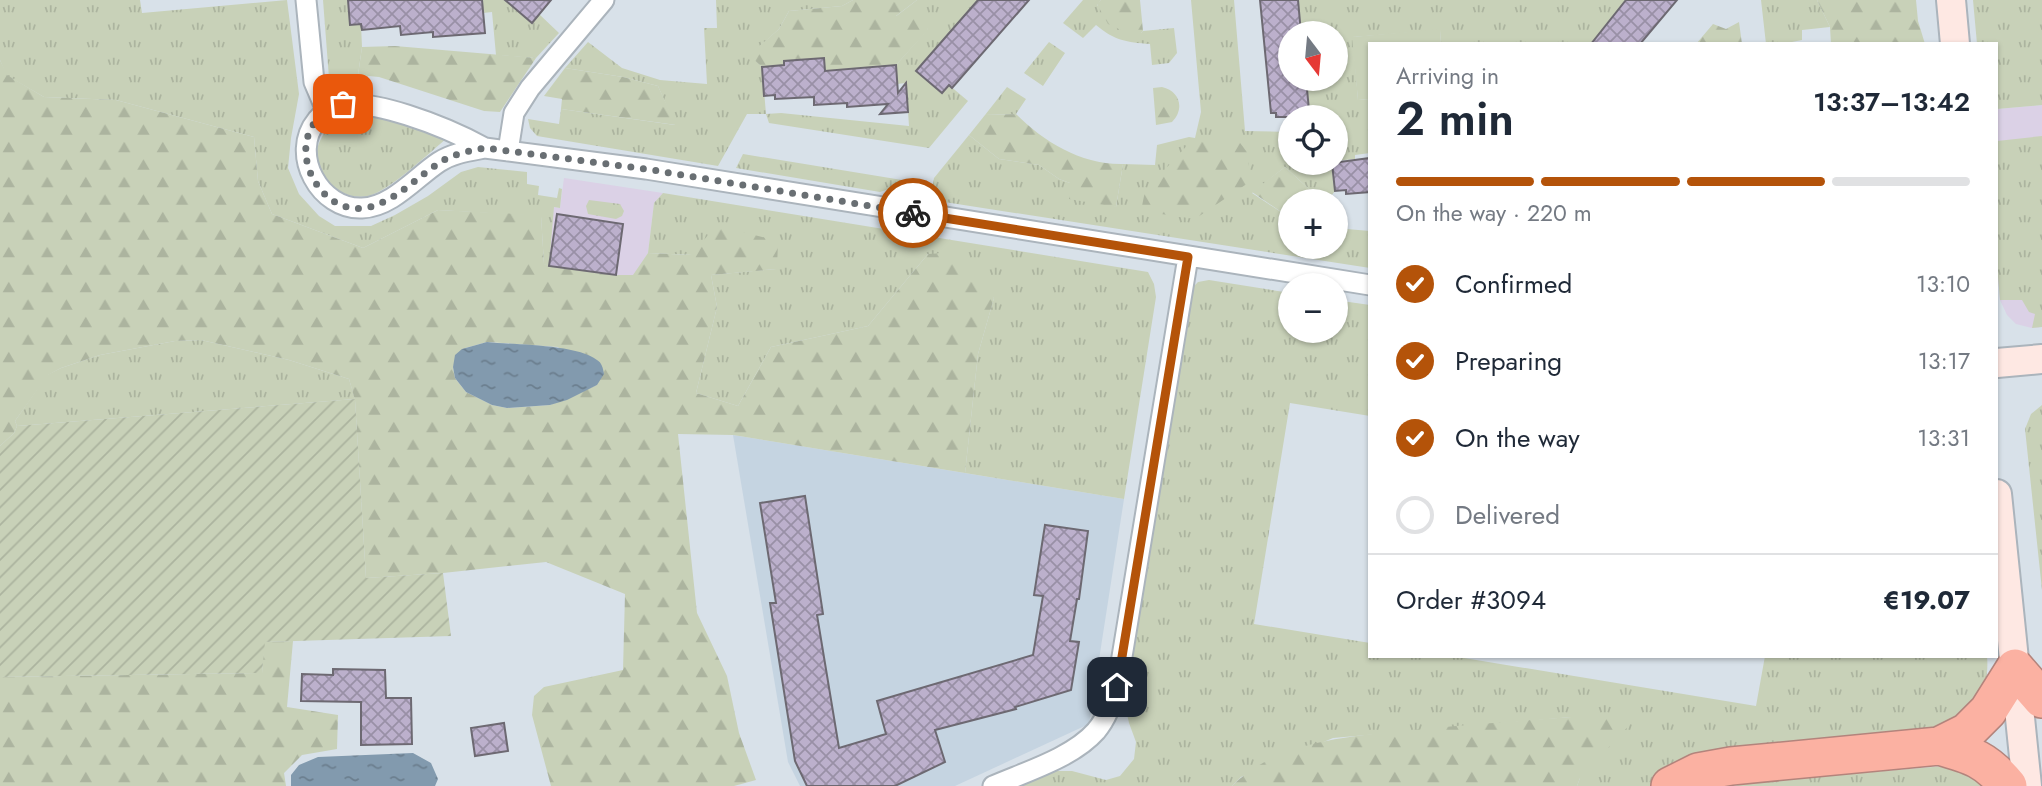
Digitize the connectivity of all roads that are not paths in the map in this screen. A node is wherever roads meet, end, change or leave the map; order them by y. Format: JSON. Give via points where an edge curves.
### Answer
{"nodes":[{"id":1,"x":306,"y":0,"type":"edge"},
{"id":2,"x":604,"y":0,"type":"edge"},
{"id":3,"x":1951,"y":0,"type":"edge"},
{"id":4,"x":1955,"y":42,"type":"edge"},
{"id":5,"x":326,"y":110,"type":"junction"},
{"id":6,"x":485,"y":148,"type":"junction"},
{"id":7,"x":508,"y":150,"type":"junction"},
{"id":8,"x":1188,"y":257,"type":"junction"},
{"id":9,"x":1368,"y":285,"type":"edge"},
{"id":10,"x":2042,"y":359,"type":"edge"},
{"id":11,"x":1998,"y":363,"type":"edge"},
{"id":12,"x":1998,"y":504,"type":"edge"},
{"id":13,"x":2015,"y":668,"type":"junction"},
{"id":14,"x":2042,"y":699,"type":"edge"},
{"id":15,"x":1939,"y":746,"type":"junction"},
{"id":16,"x":993,"y":786,"type":"edge"},
{"id":17,"x":1670,"y":786,"type":"edge"},
{"id":18,"x":2008,"y":786,"type":"edge"},
{"id":19,"x":2027,"y":786,"type":"edge"}],
"edges":[{"from":1,"to":5,"type":"street","via":[[314,82]]},
{"from":2,"to":7,"type":"street","via":[[530,88],[514,113]]},
{"from":3,"to":4,"type":"main road"},
{"from":5,"to":6,"type":"street","via":[[343,104],[395,112],[455,132]]},
{"from":5,"to":6,"type":"street","via":[[312,127],[306,149],[309,172],[320,189],[347,207],[382,202],[441,161]]},
{"from":6,"to":7,"type":"street"},
{"from":7,"to":8,"type":"street"},
{"from":8,"to":9,"type":"street"},
{"from":8,"to":16,"type":"street","via":[[1110,709],[1096,731],[1069,752]]},
{"from":10,"to":11,"type":"main road"},
{"from":12,"to":13,"type":"main road"},
{"from":13,"to":14,"type":"highway"},
{"from":13,"to":15,"type":"highway","via":[[1988,711],[1967,732]]},
{"from":13,"to":19,"type":"main road"},
{"from":15,"to":17,"type":"highway","via":[[1731,766],[1698,772]]},
{"from":15,"to":18,"type":"highway","via":[[1973,755]]}]}
